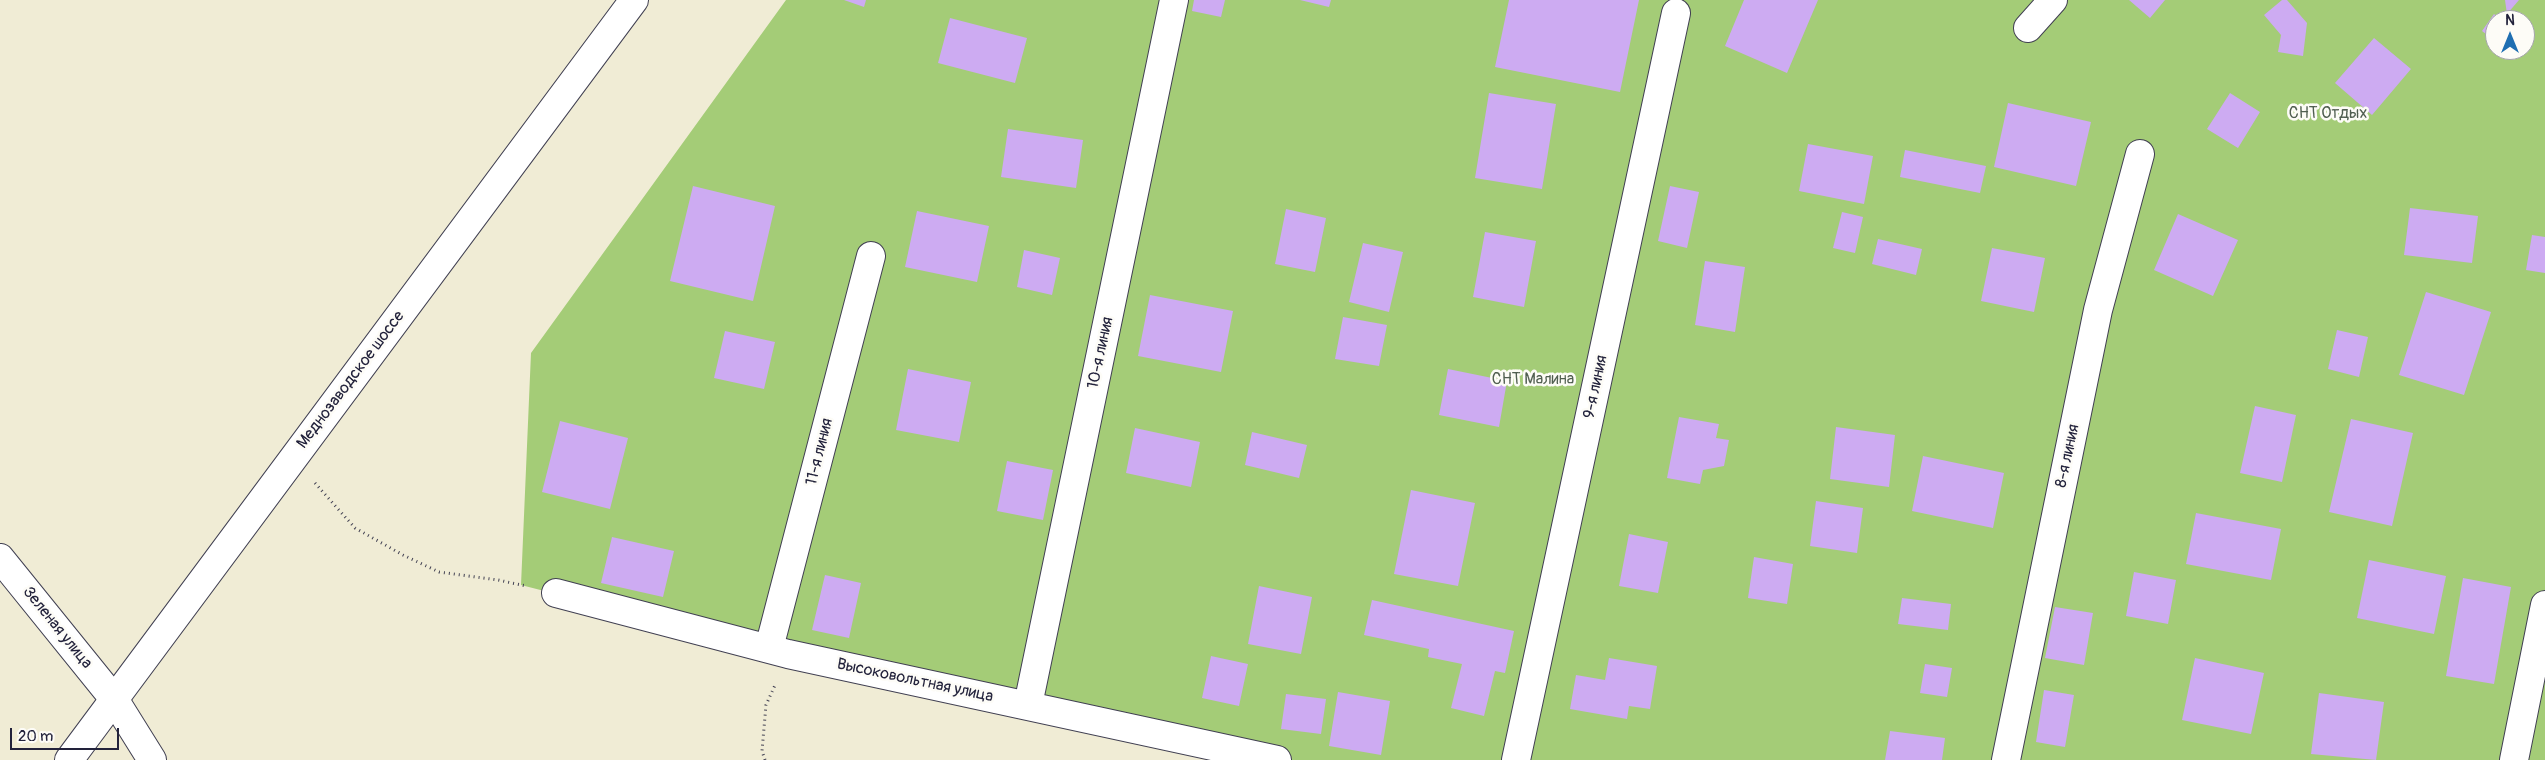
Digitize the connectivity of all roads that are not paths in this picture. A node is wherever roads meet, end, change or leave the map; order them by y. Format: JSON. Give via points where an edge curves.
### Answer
{"nodes":[{"id":1,"x":634,"y":0,"type":"edge"},
{"id":2,"x":1174,"y":0,"type":"edge"},
{"id":3,"x":2053,"y":0,"type":"edge"},
{"id":4,"x":1676,"y":13,"type":"dead end"},
{"id":5,"x":2028,"y":28,"type":"dead end"},
{"id":6,"x":2140,"y":154,"type":"dead end"},
{"id":7,"x":870,"y":256,"type":"dead end"},
{"id":8,"x":0,"y":558,"type":"edge"},
{"id":9,"x":556,"y":594,"type":"road end"},
{"id":10,"x":2545,"y":605,"type":"edge"},
{"id":11,"x":778,"y":652,"type":"junction"},
{"id":12,"x":114,"y":699,"type":"junction"},
{"id":13,"x":1028,"y":705,"type":"junction"},
{"id":14,"x":69,"y":760,"type":"edge"},
{"id":15,"x":152,"y":760,"type":"edge"},
{"id":16,"x":1277,"y":760,"type":"edge"},
{"id":17,"x":1516,"y":760,"type":"edge"},
{"id":18,"x":2006,"y":760,"type":"edge"},
{"id":19,"x":2514,"y":760,"type":"edge"}],
"edges":[{"from":1,"to":12,"type":"street","name":"Меднозаводское шоссе"},
{"from":2,"to":13,"type":"street","name":"10-я линия"},
{"from":3,"to":5,"type":"street"},
{"from":4,"to":17,"type":"street","name":"9-я линия"},
{"from":6,"to":18,"type":"street","name":"8-я линия","via":[[2098,310]]},
{"from":7,"to":11,"type":"street","name":"11-я линия"},
{"from":8,"to":12,"type":"street","name":"Зеленая улица"},
{"from":9,"to":11,"type":"street","name":"Высоковольтная улица"},
{"from":10,"to":19,"type":"street"},
{"from":11,"to":13,"type":"street","name":"Высоковольтная улица"},
{"from":12,"to":14,"type":"street","name":"Меднозаводское шоссе"},
{"from":12,"to":15,"type":"street","name":"Зеленая улица"},
{"from":13,"to":16,"type":"street","name":"Высоковольтная улица"}]}
